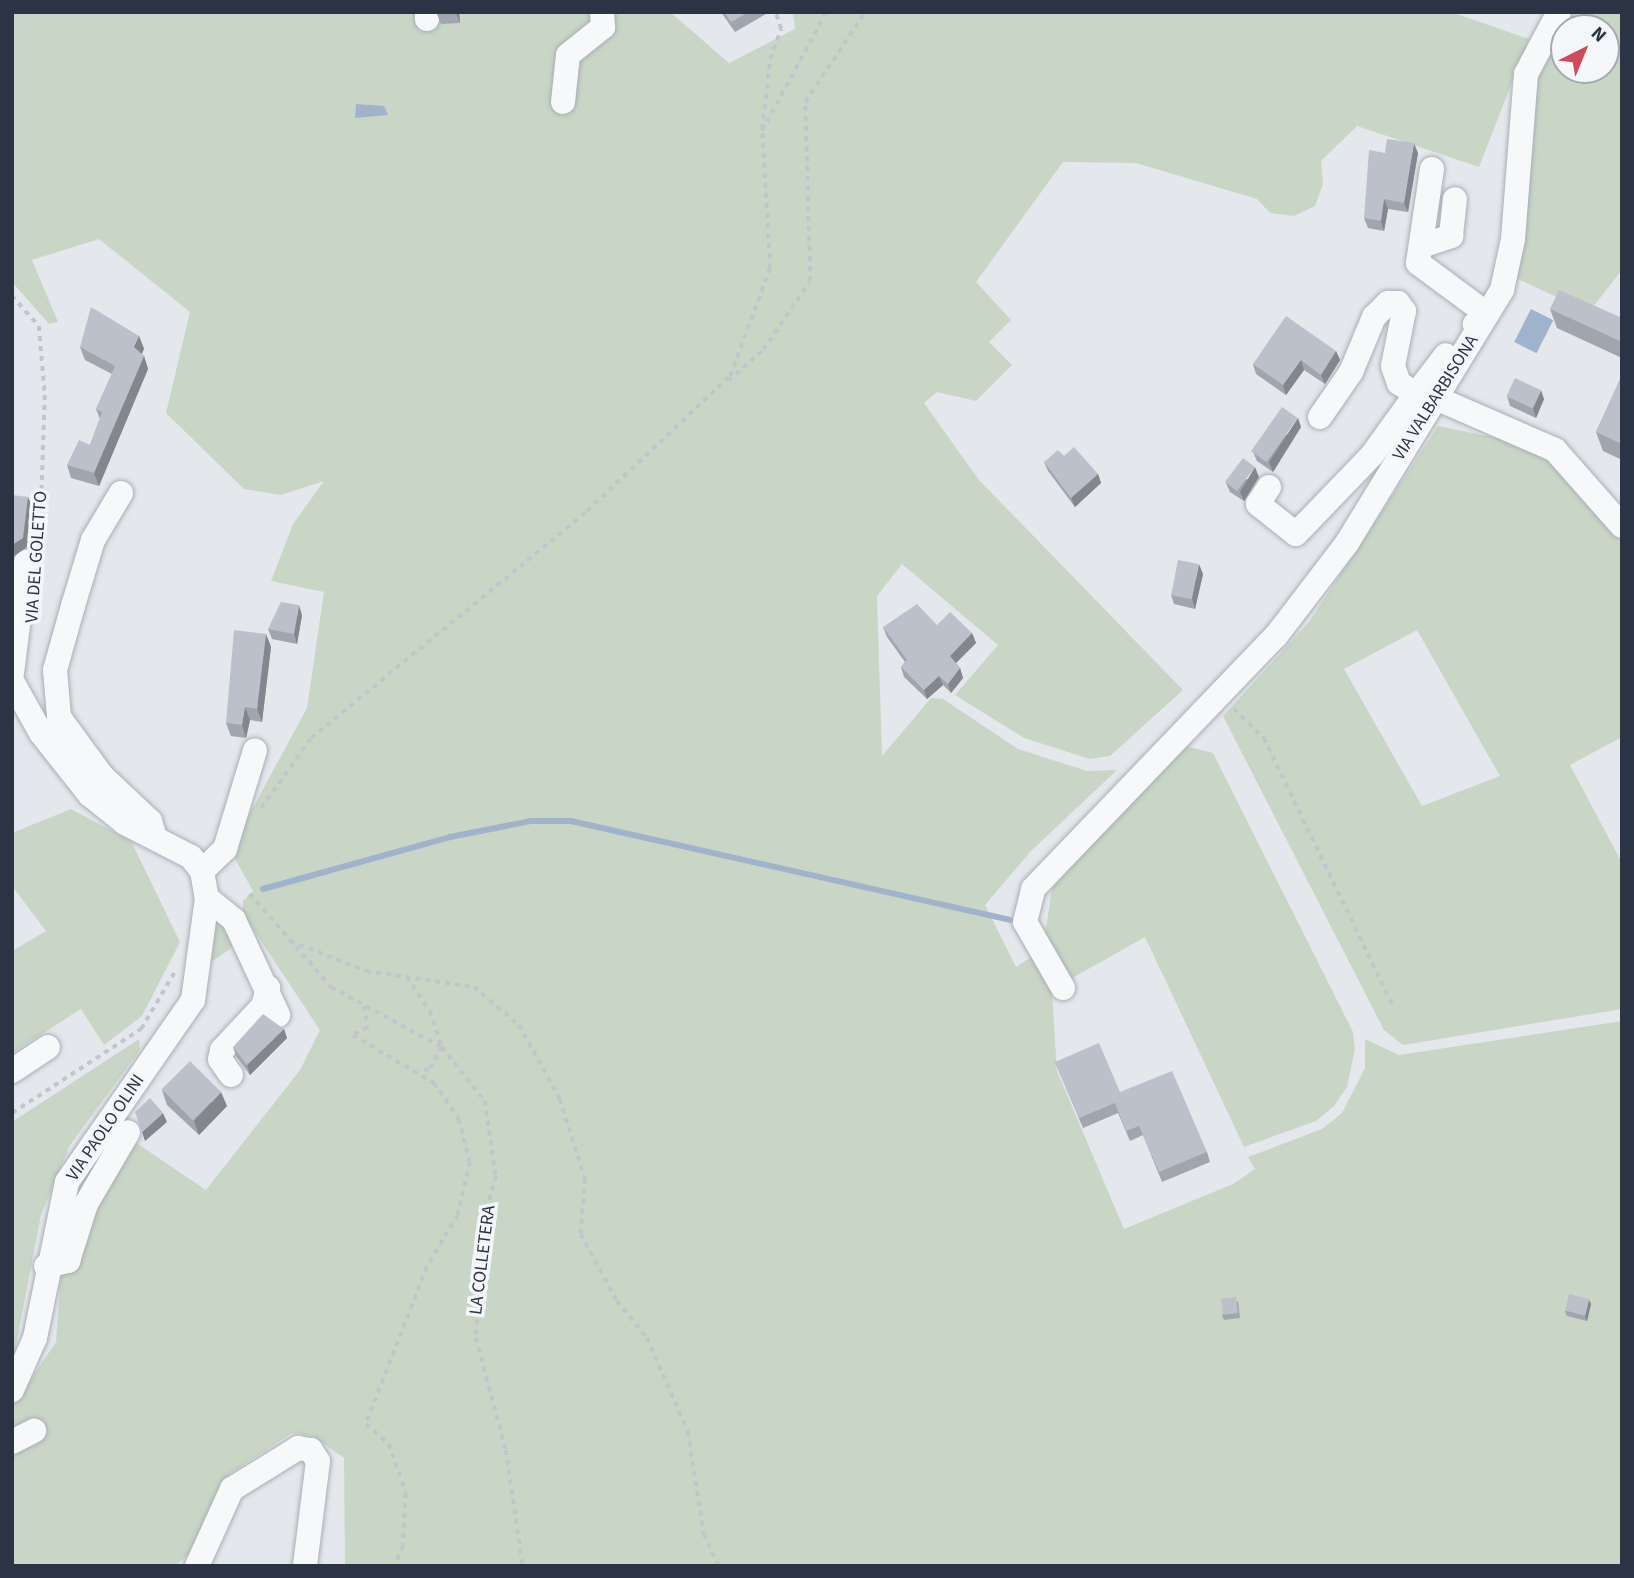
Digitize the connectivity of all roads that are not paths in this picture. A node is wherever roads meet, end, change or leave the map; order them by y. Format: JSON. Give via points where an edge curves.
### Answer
{"nodes":[{"id":1,"x":602,"y":12,"type":"edge"},
{"id":2,"x":1559,"y":12,"type":"edge"},
{"id":3,"x":563,"y":102,"type":"dead end"},
{"id":4,"x":1432,"y":169,"type":"dead end"},
{"id":5,"x":1455,"y":199,"type":"dead end"},
{"id":6,"x":1420,"y":246,"type":"junction"},
{"id":7,"x":1487,"y":314,"type":"junction"},
{"id":8,"x":1426,"y":396,"type":"junction"},
{"id":9,"x":1320,"y":418,"type":"dead end"},
{"id":10,"x":1269,"y":487,"type":"dead end"},
{"id":11,"x":121,"y":493,"type":"dead end"},
{"id":12,"x":1622,"y":526,"type":"edge"},
{"id":13,"x":33,"y":558,"type":"road end"},
{"id":14,"x":14,"y":638,"type":"edge"},
{"id":15,"x":12,"y":673,"type":"edge"},
{"id":16,"x":20,"y":705,"type":"edge"},
{"id":17,"x":255,"y":750,"type":"dead end"},
{"id":18,"x":154,"y":834,"type":"junction"},
{"id":19,"x":202,"y":872,"type":"junction"},
{"id":20,"x":207,"y":907,"type":"junction"},
{"id":21,"x":268,"y":988,"type":"junction"},
{"id":22,"x":1063,"y":988,"type":"dead end"},
{"id":23,"x":278,"y":1015,"type":"dead end"},
{"id":24,"x":48,"y":1047,"type":"dead end"},
{"id":25,"x":12,"y":1071,"type":"edge"},
{"id":26,"x":231,"y":1075,"type":"dead end"},
{"id":27,"x":128,"y":1132,"type":"dead end"},
{"id":28,"x":46,"y":1266,"type":"junction"},
{"id":29,"x":12,"y":1390,"type":"edge"},
{"id":30,"x":197,"y":1566,"type":"edge"},
{"id":31,"x":304,"y":1566,"type":"edge"}],
"edges":[{"from":1,"to":3,"type":"street","via":[[603,27],[568,55]]},
{"from":2,"to":7,"type":"street","name":"VIA VALBARBISONA","via":[[1526,74],[1513,239],[1502,290]]},
{"from":4,"to":6,"type":"street"},
{"from":5,"to":6,"type":"street","via":[[1451,236]]},
{"from":6,"to":7,"type":"street","via":[[1418,263],[1425,274]]},
{"from":7,"to":8,"type":"street","name":"VIA VALBARBISONA"},
{"from":8,"to":9,"type":"street","via":[[1399,383],[1393,366],[1404,312],[1393,302],[1374,317],[1351,372]]},
{"from":8,"to":10,"type":"street","via":[[1296,534],[1258,504]]},
{"from":8,"to":12,"type":"street","via":[[1555,450]]},
{"from":8,"to":22,"type":"street","name":"VIA VALBARBISONA","via":[[1347,543],[1227,702],[1190,729],[1105,808],[1033,889],[1025,922]]},
{"from":11,"to":18,"type":"street","via":[[93,540],[55,670],[59,717],[102,776],[150,821]]},
{"from":13,"to":14,"type":"street"},
{"from":14,"to":15,"type":"street"},
{"from":16,"to":18,"type":"street","via":[[90,795],[125,823]]},
{"from":17,"to":19,"type":"street","via":[[225,849]]},
{"from":18,"to":19,"type":"street"},
{"from":19,"to":20,"type":"street"},
{"from":20,"to":21,"type":"street","via":[[234,920]]},
{"from":20,"to":28,"type":"street","name":"VIA PAOLO OLINI","via":[[193,1000],[67,1182]]},
{"from":21,"to":23,"type":"street"},
{"from":21,"to":26,"type":"street","via":[[264,1006],[222,1050],[220,1059]]},
{"from":24,"to":25,"type":"street"},
{"from":27,"to":28,"type":"street","via":[[86,1204],[68,1261]]},
{"from":28,"to":29,"type":"street","name":"VIA PAOLO OLINI","via":[[35,1338]]},
{"from":30,"to":31,"type":"street","via":[[232,1489],[298,1448],[311,1450],[318,1461]]}]}
